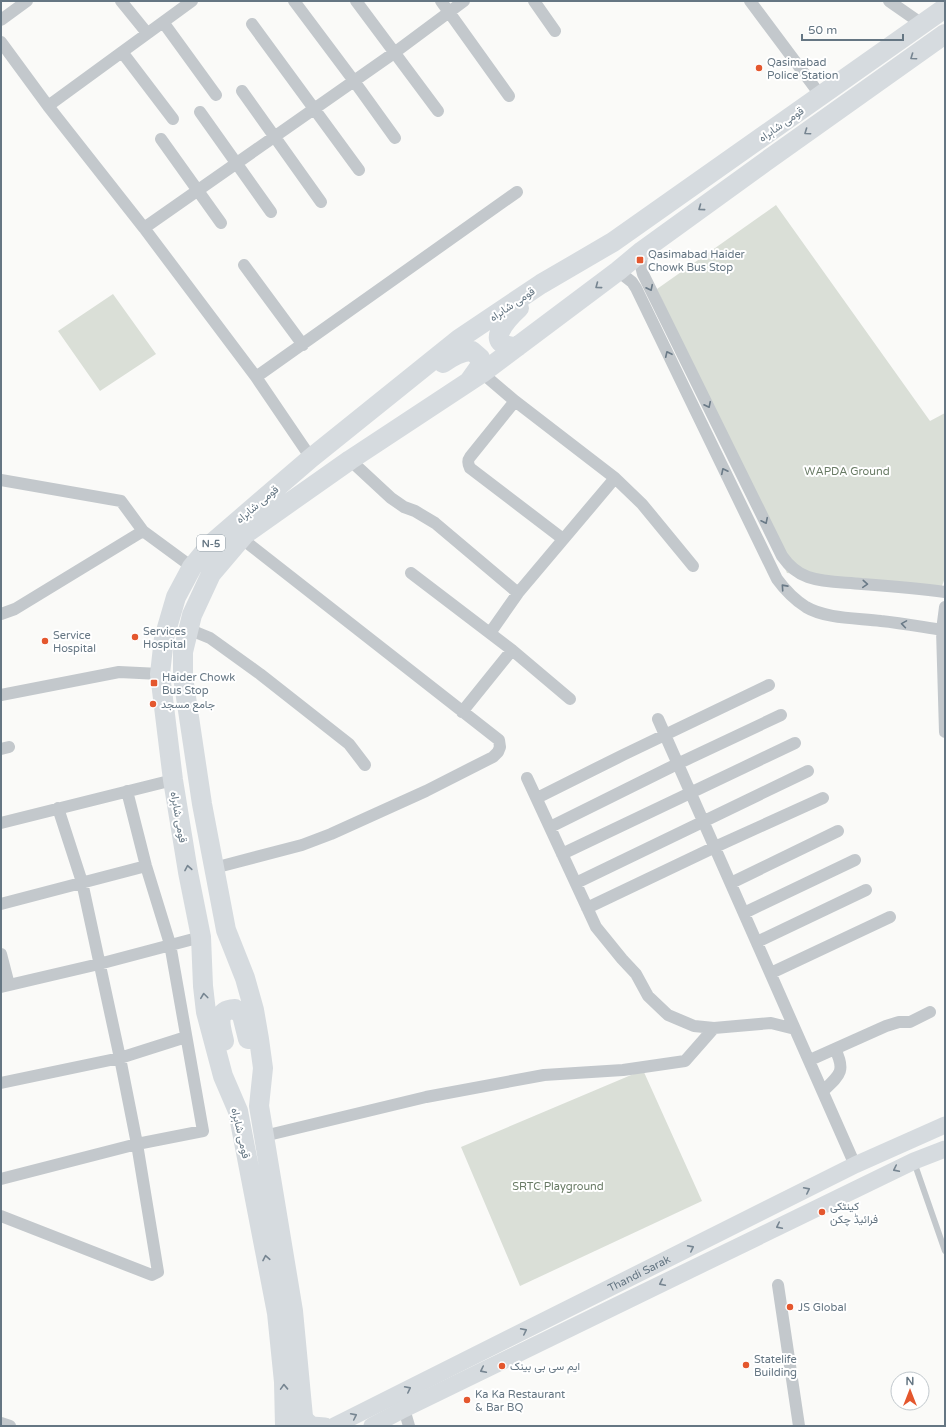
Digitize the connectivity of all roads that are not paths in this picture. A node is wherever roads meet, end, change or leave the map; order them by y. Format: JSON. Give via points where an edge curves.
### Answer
{"nodes":[{"id":1,"x":27,"y":1,"type":"edge"},
{"id":2,"x":121,"y":1,"type":"edge"},
{"id":3,"x":192,"y":1,"type":"edge"},
{"id":4,"x":294,"y":1,"type":"edge"},
{"id":5,"x":356,"y":1,"type":"edge"},
{"id":6,"x":441,"y":1,"type":"edge"},
{"id":7,"x":464,"y":1,"type":"edge"},
{"id":8,"x":534,"y":1,"type":"edge"},
{"id":9,"x":750,"y":1,"type":"edge"},
{"id":10,"x":889,"y":1,"type":"edge"},
{"id":11,"x":945,"y":8,"type":"edge"},
{"id":12,"x":449,"y":12,"type":"junction"},
{"id":13,"x":1,"y":20,"type":"edge"},
{"id":14,"x":163,"y":22,"type":"junction"},
{"id":15,"x":252,"y":24,"type":"dead end"},
{"id":16,"x":922,"y":24,"type":"junction"},
{"id":17,"x":555,"y":31,"type":"dead end"},
{"id":18,"x":147,"y":33,"type":"junction"},
{"id":19,"x":945,"y":34,"type":"edge"},
{"id":20,"x":1,"y":42,"type":"edge"},
{"id":21,"x":122,"y":52,"type":"junction"},
{"id":22,"x":394,"y":53,"type":"junction"},
{"id":23,"x":354,"y":81,"type":"junction"},
{"id":24,"x":242,"y":91,"type":"dead end"},
{"id":25,"x":216,"y":95,"type":"dead end"},
{"id":26,"x":509,"y":96,"type":"dead end"},
{"id":27,"x":821,"y":96,"type":"junction"},
{"id":28,"x":48,"y":106,"type":"junction"},
{"id":29,"x":314,"y":109,"type":"junction"},
{"id":30,"x":438,"y":111,"type":"dead end"},
{"id":31,"x":200,"y":112,"type":"dead end"},
{"id":32,"x":173,"y":119,"type":"dead end"},
{"id":33,"x":275,"y":136,"type":"junction"},
{"id":34,"x":395,"y":138,"type":"dead end"},
{"id":35,"x":161,"y":139,"type":"dead end"},
{"id":36,"x":236,"y":164,"type":"junction"},
{"id":37,"x":359,"y":170,"type":"dead end"},
{"id":38,"x":198,"y":190,"type":"junction"},
{"id":39,"x":517,"y":192,"type":"dead end"},
{"id":40,"x":321,"y":202,"type":"dead end"},
{"id":41,"x":271,"y":212,"type":"dead end"},
{"id":42,"x":221,"y":223,"type":"dead end"},
{"id":43,"x":144,"y":228,"type":"junction"},
{"id":44,"x":642,"y":251,"type":"junction"},
{"id":45,"x":244,"y":265,"type":"dead end"},
{"id":46,"x":618,"y":271,"type":"junction"},
{"id":47,"x":554,"y":276,"type":"junction"},
{"id":48,"x":303,"y":345,"type":"junction"},
{"id":49,"x":517,"y":347,"type":"junction"},
{"id":50,"x":256,"y":377,"type":"junction"},
{"id":51,"x":475,"y":378,"type":"junction"},
{"id":52,"x":383,"y":400,"type":"junction"},
{"id":53,"x":515,"y":401,"type":"junction"},
{"id":54,"x":311,"y":458,"type":"junction"},
{"id":55,"x":350,"y":460,"type":"junction"},
{"id":56,"x":615,"y":478,"type":"junction"},
{"id":57,"x":1,"y":480,"type":"edge"},
{"id":58,"x":143,"y":531,"type":"junction"},
{"id":59,"x":241,"y":538,"type":"junction"},
{"id":60,"x":563,"y":539,"type":"junction"},
{"id":61,"x":693,"y":566,"type":"dead end"},
{"id":62,"x":192,"y":567,"type":"junction"},
{"id":63,"x":411,"y":573,"type":"dead end"},
{"id":64,"x":945,"y":592,"type":"edge"},
{"id":65,"x":518,"y":593,"type":"junction"},
{"id":66,"x":945,"y":607,"type":"edge"},
{"id":67,"x":1,"y":614,"type":"edge"},
{"id":68,"x":942,"y":630,"type":"junction"},
{"id":69,"x":490,"y":633,"type":"junction"},
{"id":70,"x":187,"y":636,"type":"junction"},
{"id":71,"x":164,"y":638,"type":"junction"},
{"id":72,"x":512,"y":650,"type":"junction"},
{"id":73,"x":160,"y":674,"type":"junction"},
{"id":74,"x":769,"y":685,"type":"dead end"},
{"id":75,"x":1,"y":695,"type":"edge"},
{"id":76,"x":570,"y":699,"type":"dead end"},
{"id":77,"x":462,"y":712,"type":"junction"},
{"id":78,"x":781,"y":715,"type":"dead end"},
{"id":79,"x":658,"y":720,"type":"dead end"},
{"id":80,"x":945,"y":732,"type":"edge"},
{"id":81,"x":665,"y":735,"type":"junction"},
{"id":82,"x":795,"y":743,"type":"dead end"},
{"id":83,"x":677,"y":764,"type":"junction"},
{"id":84,"x":365,"y":765,"type":"dead end"},
{"id":85,"x":808,"y":771,"type":"dead end"},
{"id":86,"x":527,"y":778,"type":"dead end"},
{"id":87,"x":173,"y":780,"type":"junction"},
{"id":88,"x":127,"y":791,"type":"junction"},
{"id":89,"x":690,"y":792,"type":"junction"},
{"id":90,"x":537,"y":798,"type":"junction"},
{"id":91,"x":823,"y":798,"type":"dead end"},
{"id":92,"x":58,"y":808,"type":"junction"},
{"id":93,"x":703,"y":822,"type":"junction"},
{"id":94,"x":1,"y":823,"type":"edge"},
{"id":95,"x":550,"y":827,"type":"junction"},
{"id":96,"x":838,"y":831,"type":"dead end"},
{"id":97,"x":715,"y":847,"type":"junction"},
{"id":98,"x":562,"y":854,"type":"junction"},
{"id":99,"x":854,"y":860,"type":"dead end"},
{"id":100,"x":146,"y":866,"type":"junction"},
{"id":101,"x":214,"y":868,"type":"junction"},
{"id":102,"x":82,"y":882,"type":"junction"},
{"id":103,"x":576,"y":883,"type":"junction"},
{"id":104,"x":731,"y":883,"type":"junction"},
{"id":105,"x":866,"y":890,"type":"dead end"},
{"id":106,"x":1,"y":904,"type":"edge"},
{"id":107,"x":587,"y":908,"type":"junction"},
{"id":108,"x":744,"y":913,"type":"junction"},
{"id":109,"x":890,"y":917,"type":"dead end"},
{"id":110,"x":201,"y":937,"type":"junction"},
{"id":111,"x":757,"y":942,"type":"junction"},
{"id":112,"x":170,"y":944,"type":"junction"},
{"id":113,"x":1,"y":954,"type":"edge"},
{"id":114,"x":99,"y":964,"type":"junction"},
{"id":115,"x":771,"y":973,"type":"junction"},
{"id":116,"x":5,"y":986,"type":"edge"},
{"id":117,"x":930,"y":1012,"type":"dead end"},
{"id":118,"x":714,"y":1028,"type":"junction"},
{"id":119,"x":796,"y":1028,"type":"junction"},
{"id":120,"x":186,"y":1037,"type":"junction"},
{"id":121,"x":835,"y":1050,"type":"junction"},
{"id":122,"x":120,"y":1058,"type":"junction"},
{"id":123,"x":810,"y":1060,"type":"junction"},
{"id":124,"x":1,"y":1083,"type":"edge"},
{"id":125,"x":824,"y":1091,"type":"junction"},
{"id":126,"x":259,"y":1106,"type":"junction"},
{"id":127,"x":238,"y":1111,"type":"junction"},
{"id":128,"x":945,"y":1125,"type":"edge"},
{"id":129,"x":264,"y":1136,"type":"junction"},
{"id":130,"x":137,"y":1144,"type":"junction"},
{"id":131,"x":945,"y":1149,"type":"edge"},
{"id":132,"x":914,"y":1161,"type":"junction"},
{"id":133,"x":855,"y":1165,"type":"junction"},
{"id":134,"x":1,"y":1179,"type":"edge"},
{"id":135,"x":1,"y":1216,"type":"edge"},
{"id":136,"x":945,"y":1251,"type":"edge"},
{"id":137,"x":778,"y":1285,"type":"dead end"},
{"id":138,"x":404,"y":1408,"type":"junction"},
{"id":139,"x":302,"y":1422,"type":"edge"},
{"id":140,"x":1,"y":1423,"type":"edge"},
{"id":141,"x":10,"y":1426,"type":"edge"},
{"id":142,"x":285,"y":1426,"type":"edge"},
{"id":143,"x":326,"y":1426,"type":"edge"},
{"id":144,"x":334,"y":1426,"type":"edge"},
{"id":145,"x":372,"y":1426,"type":"edge"},
{"id":146,"x":410,"y":1426,"type":"edge"},
{"id":147,"x":799,"y":1426,"type":"edge"}],
"edges":[{"from":1,"to":13,"type":"street"},
{"from":2,"to":18,"type":"street"},
{"from":3,"to":14,"type":"street"},
{"from":4,"to":23,"type":"street"},
{"from":5,"to":22,"type":"street"},
{"from":6,"to":12,"type":"street"},
{"from":7,"to":12,"type":"street"},
{"from":8,"to":17,"type":"street"},
{"from":9,"to":27,"type":"street"},
{"from":10,"to":16,"type":"street"},
{"from":11,"to":16,"type":"highway","name":"قومی شاہراہ","number":"N-5"},
{"from":12,"to":22,"type":"street"},
{"from":12,"to":26,"type":"street"},
{"from":14,"to":18,"type":"street"},
{"from":14,"to":25,"type":"street"},
{"from":15,"to":29,"type":"street"},
{"from":16,"to":27,"type":"highway","name":"قومی شاہراہ","number":"N-5"},
{"from":18,"to":21,"type":"street"},
{"from":19,"to":44,"type":"highway","name":"قومی شاہراہ","number":"N-5","one_way":true},
{"from":20,"to":28,"type":"street"},
{"from":21,"to":28,"type":"street"},
{"from":21,"to":32,"type":"street"},
{"from":22,"to":23,"type":"street"},
{"from":22,"to":30,"type":"street"},
{"from":23,"to":29,"type":"street"},
{"from":23,"to":34,"type":"street"},
{"from":24,"to":33,"type":"street"},
{"from":27,"to":47,"type":"highway","name":"قومی شاہراہ","number":"N-5","via":[[613,242]]},
{"from":28,"to":43,"type":"street"},
{"from":29,"to":33,"type":"street"},
{"from":29,"to":37,"type":"street"},
{"from":31,"to":36,"type":"street"},
{"from":33,"to":36,"type":"street"},
{"from":33,"to":40,"type":"street"},
{"from":35,"to":38,"type":"street"},
{"from":36,"to":38,"type":"street"},
{"from":36,"to":41,"type":"street"},
{"from":38,"to":42,"type":"street"},
{"from":38,"to":43,"type":"street"},
{"from":39,"to":48,"type":"street"},
{"from":43,"to":50,"type":"street"},
{"from":44,"to":46,"type":"highway","name":"قومی شاہراہ","number":"N-5"},
{"from":44,"to":64,"type":"street","one_way":true,"via":[[643,274],[782,556],[789,565],[808,578]]},
{"from":45,"to":48,"type":"street"},
{"from":46,"to":49,"type":"highway","name":"قومی شاہراہ","number":"N-5","one_way":true},
{"from":68,"to":46,"type":"street","one_way":true,"via":[[818,612],[806,608],[782,586],[636,288]]},
{"from":47,"to":49,"type":"highway","via":[[500,328],[499,339],[502,344]]},
{"from":47,"to":52,"type":"highway","name":"قومی شاہراہ","number":"N-5","via":[[459,339]]},
{"from":48,"to":50,"type":"street"},
{"from":49,"to":51,"type":"highway","name":"قومی شاہراہ","number":"N-5"},
{"from":50,"to":54,"type":"street"},
{"from":51,"to":52,"type":"highway","via":[[480,358],[472,351],[466,351]]},
{"from":51,"to":53,"type":"street"},
{"from":51,"to":55,"type":"highway","name":"قومی شاہراہ","number":"N-5"},
{"from":52,"to":54,"type":"highway","name":"قومی شاہراہ","number":"N-5"},
{"from":53,"to":56,"type":"street"},
{"from":53,"to":60,"type":"street","via":[[470,457],[468,465]]},
{"from":54,"to":62,"type":"highway","name":"قومی شاہراہ","number":"N-5","via":[[211,544]]},
{"from":55,"to":59,"type":"highway","name":"قومی شاہراہ","number":"N-5"},
{"from":55,"to":65,"type":"street","via":[[391,498],[435,523]]},
{"from":56,"to":60,"type":"street"},
{"from":56,"to":61,"type":"street","via":[[642,504]]},
{"from":57,"to":58,"type":"street","via":[[122,501]]},
{"from":58,"to":62,"type":"street"},
{"from":58,"to":67,"type":"street","via":[[15,609]]},
{"from":59,"to":70,"type":"highway","name":"قومی شاہراہ","number":"N-5","via":[[211,574],[192,615]]},
{"from":59,"to":77,"type":"street"},
{"from":60,"to":65,"type":"street"},
{"from":62,"to":71,"type":"highway","name":"قومی شاہراہ","number":"N-5","via":[[176,597]]},
{"from":63,"to":69,"type":"street"},
{"from":65,"to":69,"type":"street"},
{"from":66,"to":68,"type":"street"},
{"from":68,"to":80,"type":"street"},
{"from":69,"to":72,"type":"street"},
{"from":70,"to":71,"type":"highway"},
{"from":70,"to":84,"type":"street","via":[[210,638],[260,674],[349,744]]},
{"from":70,"to":101,"type":"highway","name":"قومی شاہراہ","number":"N-5","via":[[183,652],[183,677]]},
{"from":71,"to":73,"type":"highway","name":"قومی شاہراہ","number":"N-5"},
{"from":72,"to":76,"type":"street"},
{"from":72,"to":77,"type":"street"},
{"from":73,"to":75,"type":"street","via":[[119,672]]},
{"from":73,"to":87,"type":"highway","name":"قومی شاہراہ","number":"N-5"},
{"from":74,"to":81,"type":"street"},
{"from":77,"to":101,"type":"street","via":[[498,740],[500,747],[494,756],[426,791],[331,834],[302,845]]},
{"from":78,"to":83,"type":"street"},
{"from":79,"to":81,"type":"street"},
{"from":81,"to":83,"type":"street"},
{"from":81,"to":90,"type":"street"},
{"from":82,"to":89,"type":"street"},
{"from":83,"to":89,"type":"street"},
{"from":83,"to":95,"type":"street"},
{"from":85,"to":93,"type":"street"},
{"from":86,"to":90,"type":"street"},
{"from":87,"to":88,"type":"street"},
{"from":110,"to":87,"type":"highway","name":"قومی شاہراہ","number":"N-5","one_way":true},
{"from":88,"to":92,"type":"street"},
{"from":88,"to":100,"type":"street"},
{"from":89,"to":93,"type":"street"},
{"from":89,"to":98,"type":"street"},
{"from":90,"to":95,"type":"street"},
{"from":91,"to":97,"type":"street"},
{"from":92,"to":94,"type":"street"},
{"from":92,"to":102,"type":"street"},
{"from":93,"to":97,"type":"street"},
{"from":93,"to":103,"type":"street"},
{"from":95,"to":98,"type":"street"},
{"from":96,"to":104,"type":"street"},
{"from":97,"to":104,"type":"street"},
{"from":97,"to":107,"type":"street"},
{"from":98,"to":103,"type":"street"},
{"from":99,"to":108,"type":"street"},
{"from":100,"to":102,"type":"street"},
{"from":100,"to":112,"type":"street"},
{"from":101,"to":126,"type":"highway","name":"قومی شاہراہ","number":"N-5","via":[[226,930],[245,978],[254,1010],[263,1068]]},
{"from":102,"to":106,"type":"street"},
{"from":102,"to":114,"type":"street"},
{"from":103,"to":107,"type":"street"},
{"from":104,"to":108,"type":"street"},
{"from":105,"to":111,"type":"street"},
{"from":107,"to":118,"type":"street","via":[[596,927],[636,974],[648,996],[668,1015],[694,1026]]},
{"from":108,"to":111,"type":"street"},
{"from":109,"to":115,"type":"street"},
{"from":110,"to":112,"type":"street"},
{"from":127,"to":110,"type":"highway","name":"قومی شاہراہ","number":"N-5","one_way":true,"via":[[223,1076],[206,1012]]},
{"from":111,"to":115,"type":"street"},
{"from":112,"to":114,"type":"street"},
{"from":112,"to":120,"type":"street"},
{"from":113,"to":116,"type":"street"},
{"from":114,"to":116,"type":"street"},
{"from":114,"to":122,"type":"street"},
{"from":115,"to":119,"type":"street"},
{"from":117,"to":121,"type":"street","via":[[918,1020],[886,1026]]},
{"from":118,"to":119,"type":"street","via":[[771,1023]]},
{"from":118,"to":129,"type":"street","via":[[685,1061],[623,1070],[544,1074],[426,1097]]},
{"from":119,"to":123,"type":"street"},
{"from":120,"to":122,"type":"street"},
{"from":120,"to":130,"type":"street","via":[[203,1131]]},
{"from":121,"to":123,"type":"street"},
{"from":121,"to":125,"type":"street","via":[[841,1069]]},
{"from":122,"to":124,"type":"street"},
{"from":122,"to":130,"type":"street"},
{"from":123,"to":125,"type":"street"},
{"from":125,"to":133,"type":"street"},
{"from":126,"to":127,"type":"highway","via":[[245,1024],[242,1015],[235,1009],[228,1009],[220,1017],[221,1029]]},
{"from":126,"to":129,"type":"highway","name":"قومی شاہراہ","number":"N-5"},
{"from":142,"to":127,"type":"highway","name":"قومی شاہراہ","number":"N-5","one_way":true,"via":[[284,1382],[277,1313]]},
{"from":128,"to":133,"type":"main road","name":"Thandi Sarak"},
{"from":129,"to":139,"type":"highway","name":"قومی شاہراہ","number":"N-5","via":[[293,1311]]},
{"from":130,"to":134,"type":"street"},
{"from":130,"to":135,"type":"street","via":[[158,1272],[152,1275]]},
{"from":131,"to":132,"type":"main road","name":"Thandi Sarak"},
{"from":132,"to":136,"type":"lane"},
{"from":132,"to":138,"type":"main road","name":"Thandi Sarak","one_way":true},
{"from":144,"to":133,"type":"main road","name":"Thandi Sarak","one_way":true},
{"from":137,"to":147,"type":"street"},
{"from":138,"to":145,"type":"main road","name":"Thandi Sarak"},
{"from":138,"to":146,"type":"street"},
{"from":139,"to":143,"type":"main road"},
{"from":140,"to":141,"type":"street"}]}
